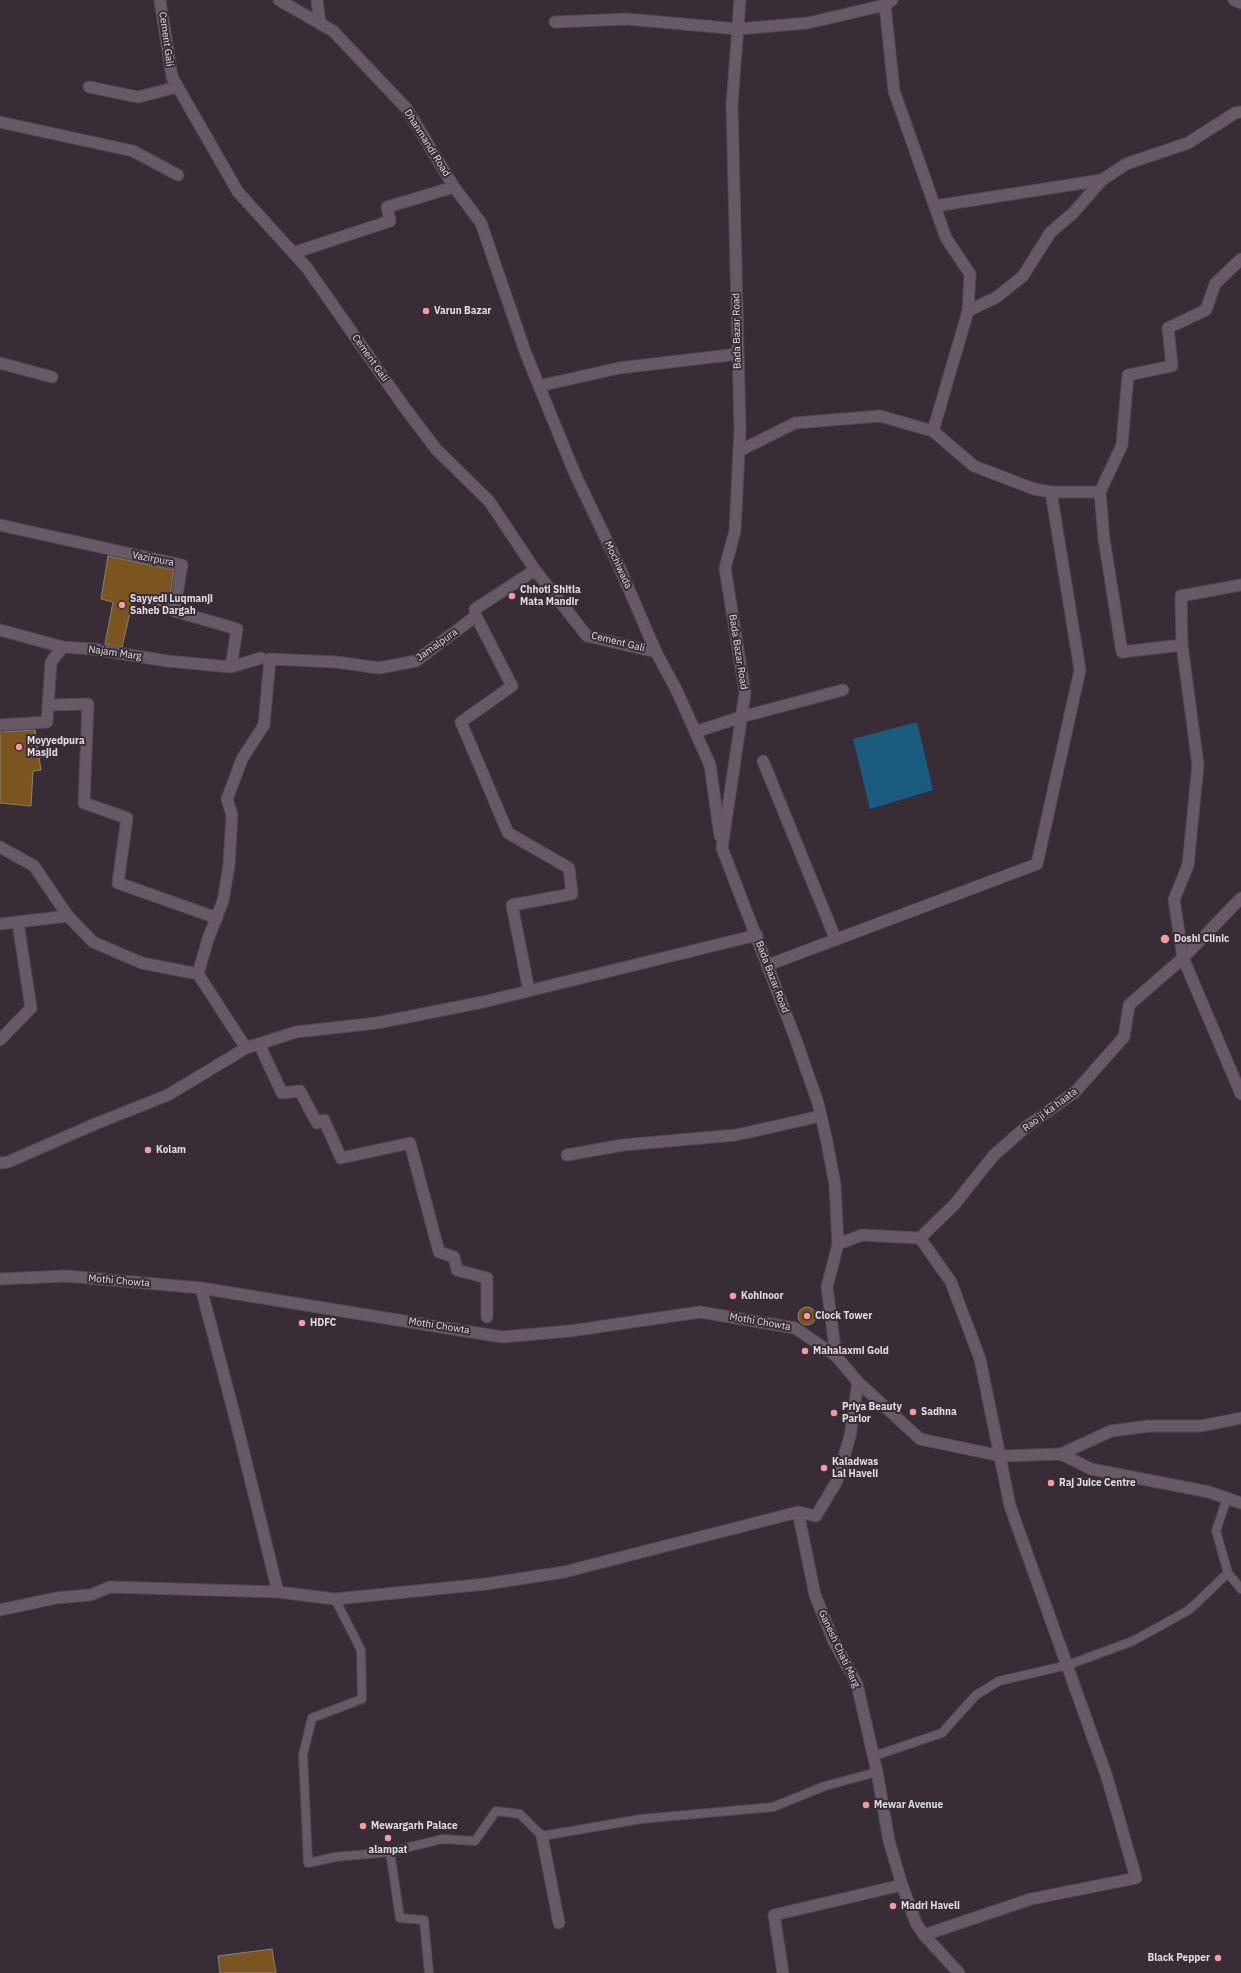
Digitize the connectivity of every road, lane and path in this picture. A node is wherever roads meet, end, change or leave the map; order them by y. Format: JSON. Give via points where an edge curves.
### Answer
{"nodes":[{"id":1,"x":160,"y":0,"type":"edge"},
{"id":2,"x":279,"y":0,"type":"edge"},
{"id":3,"x":317,"y":0,"type":"edge"},
{"id":4,"x":740,"y":0,"type":"edge"},
{"id":5,"x":1234,"y":0,"type":"edge"},
{"id":6,"x":888,"y":3,"type":"edge"},
{"id":7,"x":1241,"y":3,"type":"edge"},
{"id":8,"x":555,"y":22,"type":"dead end"},
{"id":9,"x":320,"y":24,"type":"junction"},
{"id":10,"x":738,"y":28,"type":"junction"},
{"id":11,"x":89,"y":87,"type":"dead end"},
{"id":12,"x":177,"y":87,"type":"junction"},
{"id":13,"x":1241,"y":112,"type":"edge"},
{"id":14,"x":0,"y":122,"type":"edge"},
{"id":15,"x":178,"y":175,"type":"dead end"},
{"id":16,"x":1102,"y":180,"type":"junction"},
{"id":17,"x":454,"y":186,"type":"junction"},
{"id":18,"x":935,"y":206,"type":"junction"},
{"id":19,"x":293,"y":252,"type":"junction"},
{"id":20,"x":1241,"y":259,"type":"edge"},
{"id":21,"x":502,"y":285,"type":"joint"},
{"id":22,"x":968,"y":312,"type":"junction"},
{"id":23,"x":738,"y":354,"type":"junction"},
{"id":24,"x":0,"y":363,"type":"edge"},
{"id":25,"x":52,"y":378,"type":"dead end"},
{"id":26,"x":539,"y":386,"type":"junction"},
{"id":27,"x":933,"y":431,"type":"junction"},
{"id":28,"x":739,"y":451,"type":"junction"},
{"id":29,"x":1051,"y":492,"type":"junction"},
{"id":30,"x":1100,"y":492,"type":"junction"},
{"id":31,"x":0,"y":526,"type":"edge"},
{"id":32,"x":535,"y":570,"type":"junction"},
{"id":33,"x":1241,"y":585,"type":"edge"},
{"id":34,"x":476,"y":616,"type":"junction"},
{"id":35,"x":0,"y":630,"type":"edge"},
{"id":36,"x":1182,"y":645,"type":"junction"},
{"id":37,"x":63,"y":647,"type":"junction"},
{"id":38,"x":656,"y":652,"type":"junction"},
{"id":39,"x":265,"y":659,"type":"junction"},
{"id":40,"x":231,"y":668,"type":"junction"},
{"id":41,"x":843,"y":690,"type":"dead end"},
{"id":42,"x":48,"y":705,"type":"junction"},
{"id":43,"x":741,"y":717,"type":"junction"},
{"id":44,"x":0,"y":725,"type":"edge"},
{"id":45,"x":695,"y":732,"type":"junction"},
{"id":46,"x":763,"y":761,"type":"dead end"},
{"id":47,"x":0,"y":847,"type":"edge"},
{"id":48,"x":722,"y":848,"type":"junction"},
{"id":49,"x":1241,"y":898,"type":"edge"},
{"id":50,"x":68,"y":916,"type":"junction"},
{"id":51,"x":217,"y":918,"type":"junction"},
{"id":52,"x":18,"y":923,"type":"junction"},
{"id":53,"x":0,"y":924,"type":"edge"},
{"id":54,"x":757,"y":935,"type":"junction"},
{"id":55,"x":836,"y":940,"type":"junction"},
{"id":56,"x":1183,"y":958,"type":"junction"},
{"id":57,"x":768,"y":965,"type":"junction"},
{"id":58,"x":198,"y":974,"type":"junction"},
{"id":59,"x":529,"y":991,"type":"junction"},
{"id":60,"x":0,"y":1040,"type":"edge"},
{"id":61,"x":259,"y":1044,"type":"junction"},
{"id":62,"x":246,"y":1048,"type":"junction"},
{"id":63,"x":1241,"y":1094,"type":"edge"},
{"id":64,"x":821,"y":1116,"type":"junction"},
{"id":65,"x":566,"y":1155,"type":"dead end"},
{"id":66,"x":0,"y":1163,"type":"edge"},
{"id":67,"x":920,"y":1238,"type":"junction"},
{"id":68,"x":838,"y":1244,"type":"junction"},
{"id":69,"x":0,"y":1279,"type":"edge"},
{"id":70,"x":200,"y":1288,"type":"junction"},
{"id":71,"x":487,"y":1317,"type":"dead end"},
{"id":72,"x":836,"y":1356,"type":"junction"},
{"id":73,"x":858,"y":1382,"type":"junction"},
{"id":74,"x":1241,"y":1418,"type":"edge"},
{"id":75,"x":1060,"y":1454,"type":"junction"},
{"id":76,"x":1001,"y":1456,"type":"junction"},
{"id":77,"x":1227,"y":1498,"type":"junction"},
{"id":78,"x":1241,"y":1503,"type":"edge"},
{"id":79,"x":798,"y":1512,"type":"junction"},
{"id":80,"x":1228,"y":1573,"type":"junction"},
{"id":81,"x":1241,"y":1590,"type":"edge"},
{"id":82,"x":278,"y":1592,"type":"junction"},
{"id":83,"x":335,"y":1599,"type":"junction"},
{"id":84,"x":0,"y":1610,"type":"edge"},
{"id":85,"x":1068,"y":1665,"type":"junction"},
{"id":86,"x":874,"y":1756,"type":"junction"},
{"id":87,"x":877,"y":1772,"type":"junction"},
{"id":88,"x":542,"y":1836,"type":"junction"},
{"id":89,"x":390,"y":1852,"type":"junction"},
{"id":90,"x":902,"y":1885,"type":"junction"},
{"id":91,"x":559,"y":1923,"type":"dead end"},
{"id":92,"x":924,"y":1936,"type":"junction"},
{"id":93,"x":429,"y":1973,"type":"edge"},
{"id":94,"x":783,"y":1973,"type":"edge"},
{"id":95,"x":958,"y":1973,"type":"edge"}],
"edges":[{"from":1,"to":12,"type":"street","name":"Cement Gali","via":[[172,77]]},
{"from":2,"to":9,"type":"street","name":"Dhanmandi Road"},
{"from":3,"to":9,"type":"street"},
{"from":4,"to":10,"type":"street","name":"Bada Bazar Road"},
{"from":5,"to":7,"type":"street"},
{"from":6,"to":10,"type":"street","via":[[808,23]]},
{"from":6,"to":18,"type":"street","via":[[894,91]]},
{"from":8,"to":10,"type":"street","via":[[627,19]]},
{"from":9,"to":17,"type":"street","name":"Dhanmandi Road","via":[[334,31],[407,109]]},
{"from":10,"to":23,"type":"street","name":"Bada Bazar Road","via":[[732,105]]},
{"from":11,"to":12,"type":"street","via":[[138,96]]},
{"from":12,"to":19,"type":"street","name":"Cement Gali","via":[[238,192]]},
{"from":13,"to":16,"type":"street","via":[[1235,113],[1188,143],[1126,164]]},
{"from":14,"to":15,"type":"street","via":[[132,151]]},
{"from":16,"to":18,"type":"street"},
{"from":16,"to":22,"type":"street","via":[[1074,212],[1050,233],[1023,276],[997,297]]},
{"from":17,"to":19,"type":"street","via":[[387,207],[390,221]]},
{"from":17,"to":21,"type":"street","name":"Dhanmandi Road","via":[[481,223]]},
{"from":18,"to":22,"type":"street","via":[[946,238],[970,274]]},
{"from":19,"to":32,"type":"street","name":"Cement Gali","via":[[436,449],[489,501]]},
{"from":20,"to":30,"type":"street","via":[[1215,284],[1206,310],[1168,328],[1172,366],[1128,375],[1122,445]]},
{"from":21,"to":26,"type":"street","name":"Mochiwada"},
{"from":22,"to":27,"type":"street"},
{"from":23,"to":26,"type":"street","via":[[619,368]]},
{"from":23,"to":28,"type":"street","name":"Bada Bazar Road"},
{"from":24,"to":25,"type":"street"},
{"from":26,"to":38,"type":"street","name":"Mochiwada","via":[[574,474],[618,564]]},
{"from":27,"to":28,"type":"street","via":[[880,416],[795,423]]},
{"from":27,"to":29,"type":"street","via":[[974,466],[1034,489]]},
{"from":28,"to":43,"type":"street","name":"Bada Bazar Road","via":[[735,531],[725,568],[745,693]]},
{"from":29,"to":30,"type":"street"},
{"from":29,"to":55,"type":"street","via":[[1080,670],[1037,864]]},
{"from":30,"to":36,"type":"street","via":[[1104,539],[1122,652]]},
{"from":31,"to":40,"type":"street","name":"Vazirpura","via":[[182,565],[174,611],[237,630]]},
{"from":32,"to":34,"type":"street","name":"Jamalpura","via":[[475,609]]},
{"from":32,"to":38,"type":"street","name":"Cement Gali","via":[[587,636]]},
{"from":33,"to":36,"type":"street","via":[[1181,596]]},
{"from":34,"to":39,"type":"street","name":"Jamalpura","via":[[416,661],[379,668],[336,662]]},
{"from":34,"to":59,"type":"street","via":[[512,686],[461,722],[508,833],[569,868],[572,894],[512,905]]},
{"from":35,"to":37,"type":"street","name":"Najam Marg"},
{"from":36,"to":56,"type":"street","via":[[1198,765],[1188,865],[1174,900]]},
{"from":37,"to":40,"type":"street","name":"Najam Marg"},
{"from":37,"to":42,"type":"street","via":[[51,662]]},
{"from":38,"to":45,"type":"street","name":"Mochiwada","via":[[678,691]]},
{"from":39,"to":40,"type":"street"},
{"from":39,"to":51,"type":"street","via":[[264,725],[242,759],[227,799],[232,815],[229,864],[223,901]]},
{"from":41,"to":43,"type":"street"},
{"from":42,"to":44,"type":"street","via":[[47,722]]},
{"from":42,"to":51,"type":"street","via":[[88,704],[84,803],[127,818],[118,883]]},
{"from":43,"to":45,"type":"street"},
{"from":43,"to":48,"type":"street","name":"Bada Bazar Road"},
{"from":45,"to":48,"type":"street","name":"Mochiwada","via":[[710,765]]},
{"from":46,"to":55,"type":"street"},
{"from":47,"to":50,"type":"street","via":[[34,866]]},
{"from":48,"to":54,"type":"street","name":"Bada Bazar Road"},
{"from":49,"to":56,"type":"street","name":"Rao ji ka haata"},
{"from":50,"to":52,"type":"street"},
{"from":50,"to":58,"type":"street","via":[[93,942],[142,963]]},
{"from":51,"to":58,"type":"street"},
{"from":52,"to":53,"type":"street"},
{"from":52,"to":60,"type":"street","via":[[31,1008]]},
{"from":54,"to":57,"type":"street","name":"Bada Bazar Road"},
{"from":54,"to":59,"type":"street"},
{"from":55,"to":57,"type":"street"},
{"from":56,"to":63,"type":"street"},
{"from":56,"to":67,"type":"street","name":"Rao ji ka haata","via":[[1129,1005],[1124,1037],[1075,1092],[1026,1127],[994,1155],[954,1205]]},
{"from":57,"to":64,"type":"street","name":"Bada Bazar Road","via":[[799,1047]]},
{"from":58,"to":62,"type":"street"},
{"from":59,"to":61,"type":"street","via":[[377,1023],[296,1032]]},
{"from":61,"to":62,"type":"street"},
{"from":61,"to":71,"type":"street","via":[[282,1093],[300,1091],[317,1123],[324,1120],[341,1158],[410,1143],[439,1252],[454,1257],[457,1270],[487,1278]]},
{"from":62,"to":66,"type":"street","via":[[168,1095],[8,1162]]},
{"from":64,"to":65,"type":"street","via":[[736,1135],[623,1145]]},
{"from":64,"to":68,"type":"street","name":"Bada Bazar Road","via":[[835,1185]]},
{"from":67,"to":68,"type":"street","via":[[862,1235]]},
{"from":67,"to":76,"type":"street","via":[[951,1282],[980,1359]]},
{"from":68,"to":72,"type":"street","name":"Bada Bazar Road","via":[[827,1287]]},
{"from":69,"to":70,"type":"street","name":"Mothi Chowta","via":[[66,1276]]},
{"from":70,"to":72,"type":"street","name":"Mothi Chowta","via":[[502,1337],[570,1331],[700,1312],[795,1328]]},
{"from":70,"to":82,"type":"street"},
{"from":72,"to":73,"type":"street","name":"Mothi Chowta"},
{"from":73,"to":76,"type":"street","name":"Mothi Chowta","via":[[920,1439]]},
{"from":73,"to":79,"type":"street","via":[[850,1436],[837,1481],[816,1516]]},
{"from":74,"to":75,"type":"street","via":[[1201,1426],[1148,1426],[1111,1431]]},
{"from":75,"to":76,"type":"street","name":"Mothi Chowta"},
{"from":75,"to":77,"type":"street","via":[[1091,1469],[1209,1492]]},
{"from":76,"to":85,"type":"street","via":[[1010,1506]]},
{"from":77,"to":78,"type":"street"},
{"from":77,"to":80,"type":"lane","via":[[1216,1531]]},
{"from":79,"to":83,"type":"street","via":[[564,1572],[486,1584]]},
{"from":79,"to":86,"type":"street","name":"Ganesh Chati Marg","via":[[815,1595],[834,1642],[857,1684]]},
{"from":80,"to":81,"type":"lane"},
{"from":80,"to":85,"type":"lane","via":[[1189,1610],[1133,1641]]},
{"from":82,"to":83,"type":"street"},
{"from":82,"to":84,"type":"street","via":[[110,1587],[90,1595],[56,1598]]},
{"from":83,"to":89,"type":"lane","via":[[361,1650],[362,1699],[312,1718],[303,1755],[308,1863],[335,1857]]},
{"from":85,"to":86,"type":"lane","via":[[999,1681],[976,1695],[942,1733]]},
{"from":85,"to":92,"type":"street","via":[[1108,1777],[1136,1878],[1032,1899]]},
{"from":86,"to":87,"type":"street","name":"Ganesh Chati Marg"},
{"from":87,"to":88,"type":"lane","via":[[825,1786],[772,1807],[641,1819]]},
{"from":87,"to":90,"type":"street","name":"Ganesh Chati Marg","via":[[888,1841]]},
{"from":88,"to":89,"type":"lane","via":[[520,1814],[496,1811],[475,1841],[442,1839]]},
{"from":88,"to":91,"type":"street"},
{"from":89,"to":93,"type":"lane","via":[[400,1918],[424,1920]]},
{"from":90,"to":92,"type":"street","name":"Ganesh Chati Marg","via":[[916,1923]]},
{"from":90,"to":94,"type":"street","via":[[774,1915]]},
{"from":92,"to":95,"type":"street","name":"Ganesh Chati Marg"}]}
